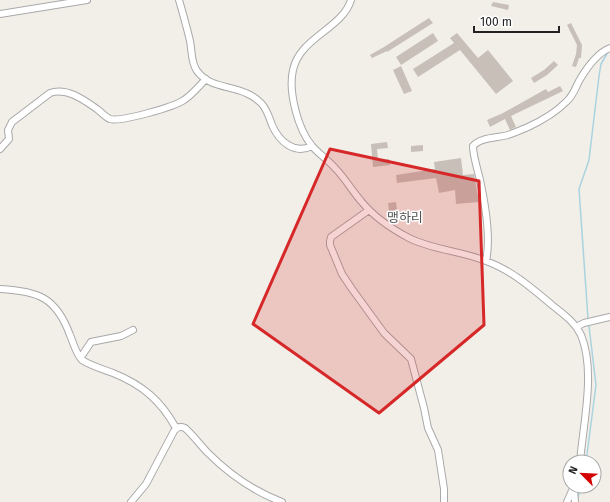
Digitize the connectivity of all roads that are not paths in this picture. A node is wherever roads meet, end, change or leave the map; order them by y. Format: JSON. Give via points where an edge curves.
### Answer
{"nodes":[{"id":1,"x":87,"y":0,"type":"edge"},
{"id":2,"x":180,"y":0,"type":"edge"},
{"id":3,"x":351,"y":0,"type":"edge"},
{"id":4,"x":0,"y":14,"type":"edge"},
{"id":5,"x":610,"y":48,"type":"edge"},
{"id":6,"x":206,"y":79,"type":"junction"},
{"id":7,"x":312,"y":146,"type":"junction"},
{"id":8,"x":0,"y":149,"type":"edge"},
{"id":9,"x":369,"y":210,"type":"junction"},
{"id":10,"x":486,"y":261,"type":"junction"},
{"id":11,"x":0,"y":289,"type":"edge"},
{"id":12,"x":610,"y":317,"type":"edge"},
{"id":13,"x":576,"y":327,"type":"junction"},
{"id":14,"x":133,"y":330,"type":"dead end"},
{"id":15,"x":81,"y":357,"type":"junction"},
{"id":16,"x":176,"y":428,"type":"junction"},
{"id":17,"x":581,"y":454,"type":"edge"},
{"id":18,"x":131,"y":502,"type":"edge"},
{"id":19,"x":282,"y":502,"type":"edge"},
{"id":20,"x":444,"y":502,"type":"edge"}],
"edges":[{"from":1,"to":4,"type":"street"},
{"from":2,"to":6,"type":"street","via":[[194,66]]},
{"from":3,"to":7,"type":"street","via":[[348,9],[305,48],[293,69],[295,106],[302,128]]},
{"from":5,"to":10,"type":"street","via":[[590,64],[571,97],[562,106],[529,126],[506,135],[478,141],[473,146],[486,222]]},
{"from":6,"to":7,"type":"street","via":[[217,85],[248,93],[260,102],[267,111],[277,135],[287,146],[300,149]]},
{"from":6,"to":8,"type":"street","via":[[177,104],[117,119],[109,118],[85,101],[66,92],[54,91],[12,122],[8,130],[9,139]]},
{"from":7,"to":9,"type":"street","via":[[335,168]]},
{"from":9,"to":10,"type":"street","via":[[397,231],[416,241]]},
{"from":9,"to":20,"type":"street","via":[[331,237],[330,245],[342,274],[356,294],[384,333],[411,359],[428,428],[438,450]]},
{"from":10,"to":13,"type":"street","via":[[518,279],[572,321]]},
{"from":11,"to":15,"type":"street","via":[[33,293],[53,305],[64,318]]},
{"from":12,"to":13,"type":"street"},
{"from":13,"to":17,"type":"street","via":[[586,351],[588,382]]},
{"from":14,"to":15,"type":"street","via":[[122,336],[91,342]]},
{"from":15,"to":16,"type":"street","via":[[149,392]]},
{"from":16,"to":18,"type":"street","via":[[146,484]]},
{"from":16,"to":19,"type":"street","via":[[186,428],[209,454],[244,483],[257,492]]}]}
